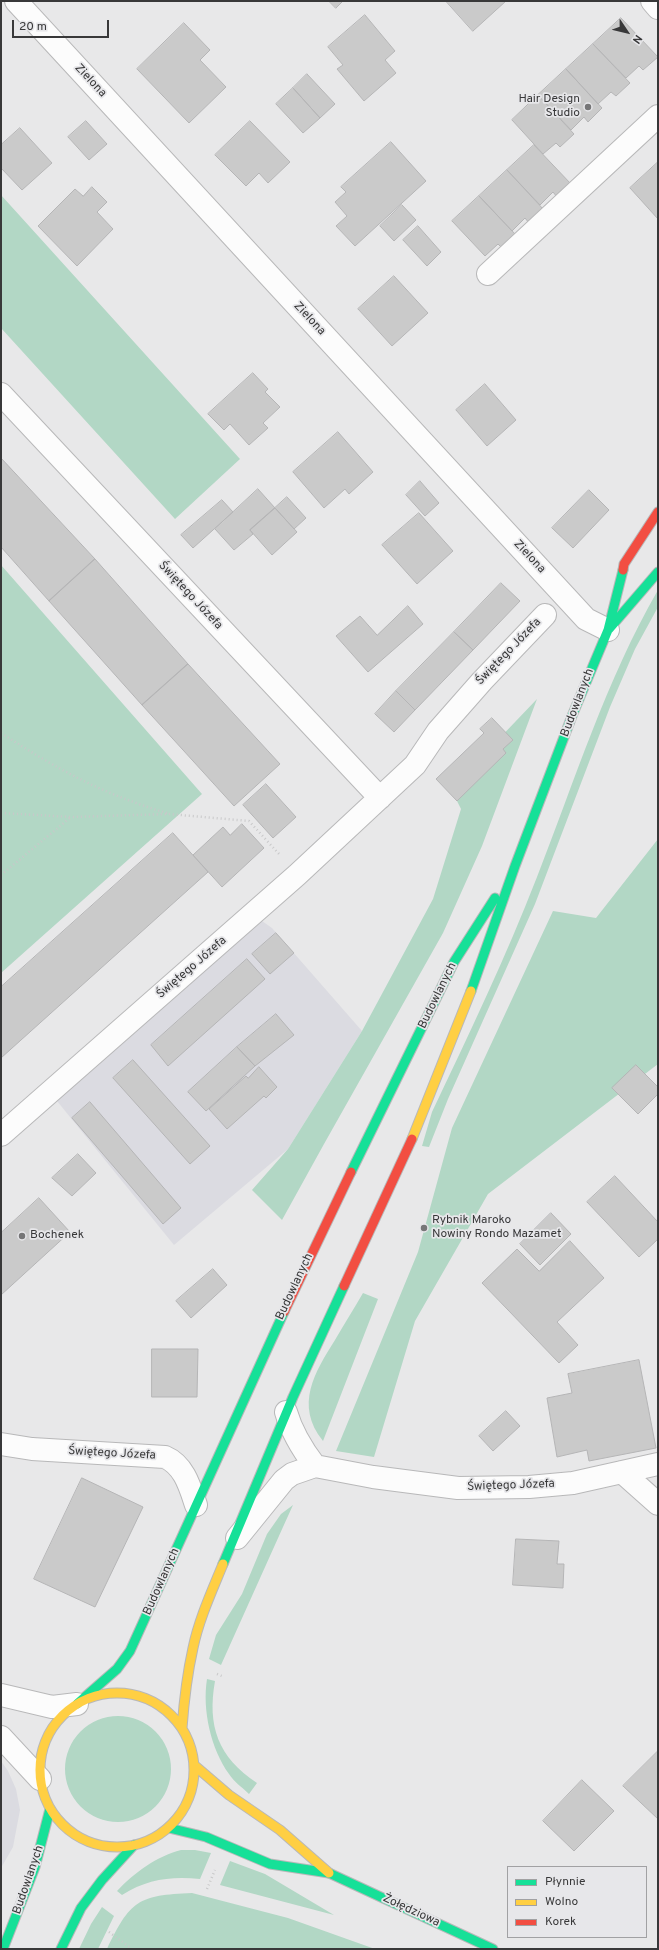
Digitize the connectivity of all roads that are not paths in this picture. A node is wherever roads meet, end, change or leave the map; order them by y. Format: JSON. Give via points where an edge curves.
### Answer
{"nodes":[{"id":1,"x":16,"y":1,"type":"edge"},
{"id":2,"x":652,"y":1,"type":"edge"},
{"id":3,"x":658,"y":8,"type":"edge"},
{"id":4,"x":658,"y":116,"type":"edge"},
{"id":5,"x":488,"y":274,"type":"dead end"},
{"id":6,"x":1,"y":394,"type":"edge"},
{"id":7,"x":658,"y":512,"type":"edge"},
{"id":8,"x":658,"y":572,"type":"edge"},
{"id":9,"x":545,"y":615,"type":"dead end"},
{"id":10,"x":608,"y":630,"type":"junction"},
{"id":11,"x":380,"y":798,"type":"junction"},
{"id":12,"x":515,"y":866,"type":"junction"},
{"id":13,"x":1,"y":1135,"type":"edge"},
{"id":14,"x":286,"y":1412,"type":"junction"},
{"id":15,"x":7,"y":1445,"type":"edge"},
{"id":16,"x":658,"y":1464,"type":"edge"},
{"id":17,"x":315,"y":1466,"type":"junction"},
{"id":18,"x":622,"y":1472,"type":"junction"},
{"id":19,"x":658,"y":1504,"type":"edge"},
{"id":20,"x":196,"y":1505,"type":"junction"},
{"id":21,"x":229,"y":1548,"type":"junction"},
{"id":22,"x":1,"y":1695,"type":"edge"},
{"id":23,"x":77,"y":1704,"type":"junction"},
{"id":24,"x":182,"y":1728,"type":"junction"},
{"id":25,"x":1,"y":1737,"type":"edge"},
{"id":26,"x":194,"y":1765,"type":"junction"},
{"id":27,"x":40,"y":1779,"type":"junction"},
{"id":28,"x":50,"y":1809,"type":"junction"},
{"id":29,"x":169,"y":1828,"type":"junction"},
{"id":30,"x":134,"y":1845,"type":"junction"},
{"id":31,"x":330,"y":1873,"type":"junction"},
{"id":32,"x":3,"y":1949,"type":"edge"},
{"id":33,"x":61,"y":1949,"type":"edge"},
{"id":34,"x":494,"y":1949,"type":"edge"}],
"edges":[{"from":1,"to":10,"type":"street","name":"Zielona","via":[[586,619]]},
{"from":2,"to":3,"type":"street"},
{"from":4,"to":5,"type":"street"},
{"from":6,"to":11,"type":"street","name":"Świętego Józefa"},
{"from":7,"to":10,"type":"street","name":"Budowlanych","via":[[624,564]]},
{"from":8,"to":10,"type":"street","name":"Budowlanych"},
{"from":9,"to":11,"type":"street","name":"Świętego Józefa","via":[[438,731],[415,765]]},
{"from":10,"to":12,"type":"street","name":"Budowlanych"},
{"from":11,"to":13,"type":"street","name":"Świętego Józefa","via":[[297,875]]},
{"from":12,"to":14,"type":"street","name":"Budowlanych","via":[[478,972],[420,1121]]},
{"from":12,"to":20,"type":"street","name":"Budowlanych","via":[[454,962],[306,1263]]},
{"from":14,"to":17,"type":"street","via":[[300,1446]]},
{"from":14,"to":21,"type":"street","name":"Budowlanych"},
{"from":15,"to":20,"type":"street","name":"Świętego Józefa","via":[[40,1450],[165,1457],[177,1466],[188,1480]]},
{"from":16,"to":18,"type":"street","name":"Świętego Józefa"},
{"from":17,"to":18,"type":"street","name":"Świętego Józefa","via":[[388,1479],[458,1488],[492,1489],[573,1483]]},
{"from":17,"to":21,"type":"street","name":"Świętego Józefa","via":[[292,1474],[284,1480]]},
{"from":18,"to":19,"type":"street"},
{"from":20,"to":23,"type":"street","name":"Budowlanych","via":[[130,1651],[116,1669]]},
{"from":21,"to":24,"type":"street","name":"Budowlanych","via":[[202,1615],[193,1647]]},
{"from":22,"to":23,"type":"street","via":[[52,1707]]},
{"from":23,"to":24,"type":"street","via":[[104,1693],[134,1694],[161,1706]]},
{"from":23,"to":27,"type":"street","via":[[60,1718],[48,1736],[41,1757]]},
{"from":24,"to":26,"type":"street","via":[[190,1746]]},
{"from":25,"to":27,"type":"street"},
{"from":26,"to":29,"type":"street","via":[[188,1799]]},
{"from":26,"to":31,"type":"street","name":"Żołędziowa","via":[[229,1795],[280,1830]]},
{"from":27,"to":28,"type":"street"},
{"from":28,"to":30,"type":"street","via":[[72,1833],[91,1843],[113,1847]]},
{"from":28,"to":32,"type":"street","name":"Budowlanych","via":[[38,1857]]},
{"from":29,"to":30,"type":"street","via":[[152,1839]]},
{"from":29,"to":31,"type":"street","name":"Żołędziowa","via":[[206,1837],[270,1864]]},
{"from":30,"to":33,"type":"street","via":[[84,1904]]},
{"from":31,"to":34,"type":"street","name":"Żołędziowa"}]}
